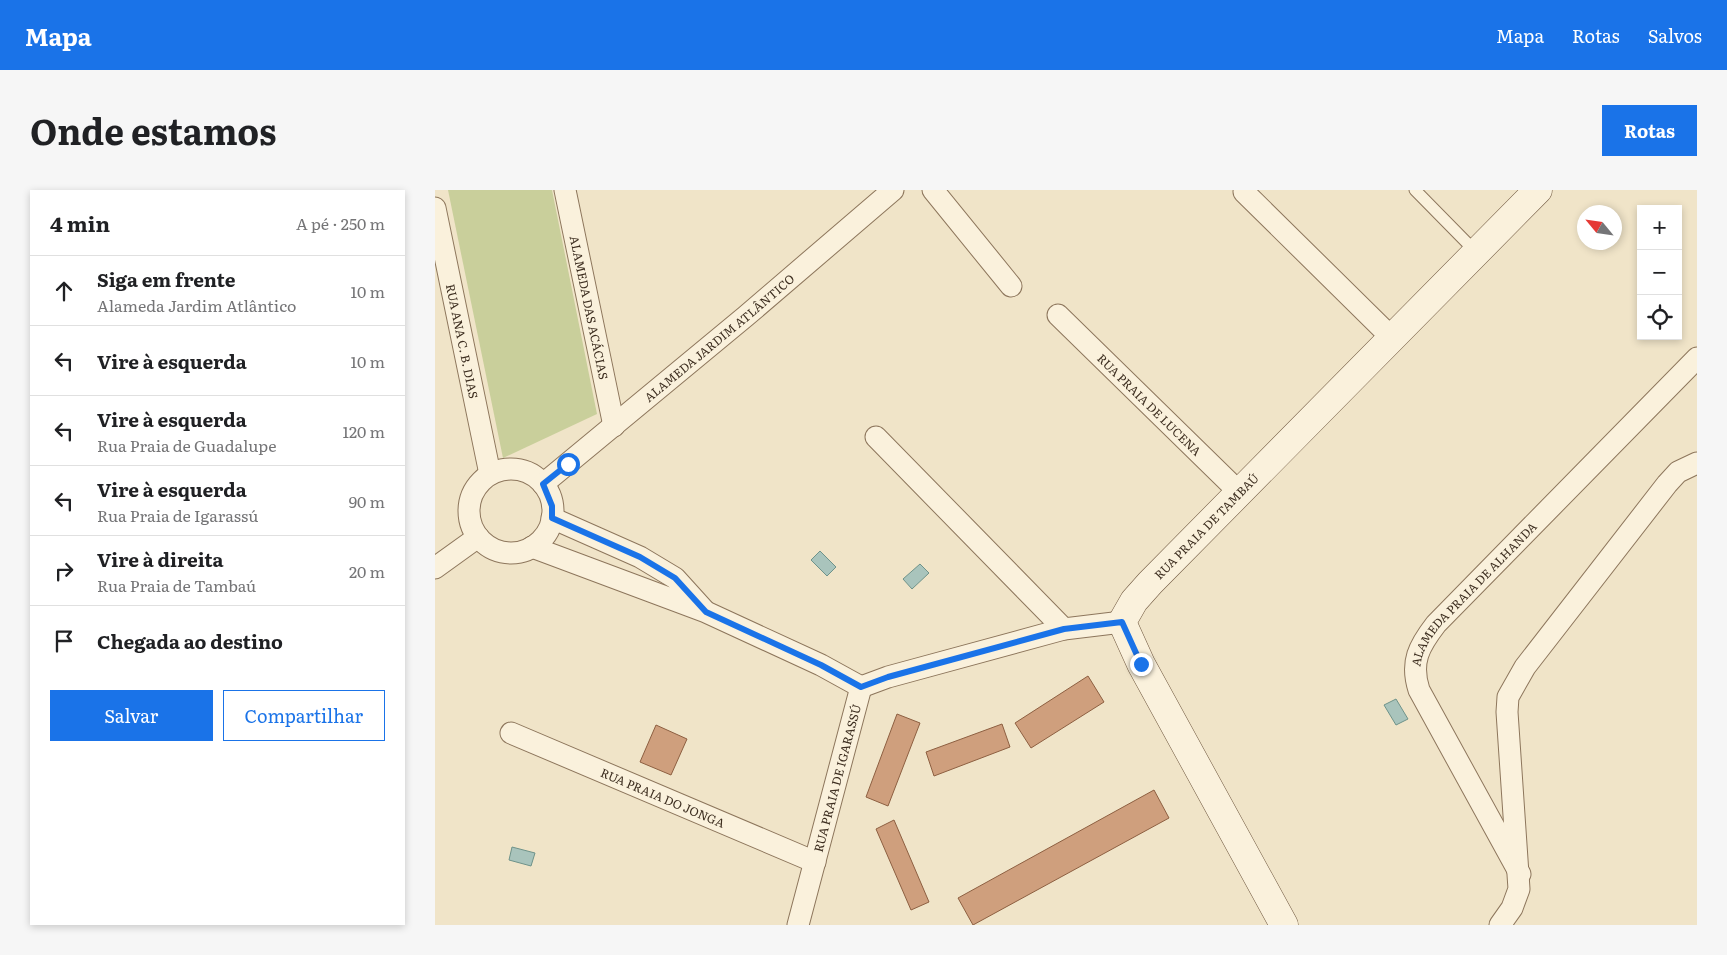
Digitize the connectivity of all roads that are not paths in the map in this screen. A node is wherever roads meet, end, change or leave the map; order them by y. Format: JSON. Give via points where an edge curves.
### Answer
{"nodes":[{"id":1,"x":565,"y":190,"type":"edge"},
{"id":2,"x":893,"y":190,"type":"edge"},
{"id":3,"x":933,"y":190,"type":"edge"},
{"id":4,"x":1415,"y":190,"type":"edge"},
{"id":5,"x":1538,"y":190,"type":"edge"},
{"id":6,"x":1244,"y":192,"type":"dead end"},
{"id":7,"x":435,"y":208,"type":"edge"},
{"id":8,"x":1476,"y":252,"type":"junction"},
{"id":9,"x":1011,"y":286,"type":"dead end"},
{"id":10,"x":1058,"y":315,"type":"dead end"},
{"id":11,"x":1391,"y":337,"type":"junction"},
{"id":12,"x":1697,"y":358,"type":"edge"},
{"id":13,"x":614,"y":426,"type":"junction"},
{"id":14,"x":876,"y":437,"type":"dead end"},
{"id":15,"x":1697,"y":463,"type":"edge"},
{"id":16,"x":490,"y":474,"type":"junction"},
{"id":17,"x":543,"y":484,"type":"junction"},
{"id":18,"x":1240,"y":493,"type":"junction"},
{"id":19,"x":552,"y":518,"type":"junction"},
{"id":20,"x":478,"y":537,"type":"junction"},
{"id":21,"x":532,"y":547,"type":"junction"},
{"id":22,"x":435,"y":568,"type":"edge"},
{"id":23,"x":706,"y":612,"type":"junction"},
{"id":24,"x":1122,"y":622,"type":"junction"},
{"id":25,"x":1064,"y":629,"type":"junction"},
{"id":26,"x":861,"y":687,"type":"junction"},
{"id":27,"x":511,"y":733,"type":"dead end"},
{"id":28,"x":815,"y":862,"type":"junction"},
{"id":29,"x":1520,"y":874,"type":"junction"},
{"id":30,"x":798,"y":925,"type":"edge"},
{"id":31,"x":1284,"y":925,"type":"edge"},
{"id":32,"x":1500,"y":925,"type":"edge"}],
"edges":[{"from":1,"to":13,"type":"street","name":"ALAMEDA DAS ACÁCIAS"},
{"from":2,"to":13,"type":"street","name":"ALAMEDA JARDIM ATLÂNTICO"},
{"from":3,"to":9,"type":"street"},
{"from":4,"to":8,"type":"lane"},
{"from":5,"to":8,"type":"street","name":"RUA PRAIA DE TAMBAÚ"},
{"from":6,"to":11,"type":"street"},
{"from":7,"to":16,"type":"street","name":"RUA ANA C. B. DIAS"},
{"from":8,"to":11,"type":"street","name":"RUA PRAIA DE TAMBAÚ"},
{"from":10,"to":18,"type":"street","name":"RUA PRAIA DE LUCENA"},
{"from":11,"to":18,"type":"street","name":"RUA PRAIA DE TAMBAÚ"},
{"from":12,"to":29,"type":"street","name":"ALAMEDA PRAIA DE ALHANDA","via":[[1436,624],[1423,640],[1417,657],[1414,675],[1419,690]]},
{"from":13,"to":17,"type":"street","name":"ALAMEDA JARDIM ATLÂNTICO"},
{"from":14,"to":25,"type":"street"},
{"from":15,"to":29,"type":"street","via":[[1678,472],[1667,484],[1525,667],[1508,697]]},
{"from":16,"to":17,"type":"street","via":[[512,469],[534,476]]},
{"from":16,"to":20,"type":"street","via":[[482,480],[471,498],[469,519]]},
{"from":17,"to":19,"type":"street","via":[[552,506]]},
{"from":18,"to":24,"type":"street","name":"RUA PRAIA DE TAMBAÚ","via":[[1150,583]]},
{"from":19,"to":21,"type":"street","via":[[548,529]]},
{"from":19,"to":23,"type":"street","via":[[647,561],[675,578]]},
{"from":20,"to":21,"type":"street","via":[[497,551],[521,552]]},
{"from":20,"to":22,"type":"street"},
{"from":21,"to":23,"type":"street"},
{"from":23,"to":26,"type":"street"},
{"from":24,"to":25,"type":"street","name":"RUA PRAIA DE IGARASSÚ"},
{"from":24,"to":31,"type":"street","via":[[1141,664]]},
{"from":25,"to":26,"type":"street","name":"RUA PRAIA DE IGARASSÚ"},
{"from":26,"to":28,"type":"street","name":"RUA PRAIA DE IGARASSÚ"},
{"from":27,"to":28,"type":"street","name":"RUA PRAIA DO JONGA"},
{"from":28,"to":30,"type":"street","name":"RUA PRAIA DE IGARASSÚ"},
{"from":29,"to":32,"type":"street","via":[[1512,908]]}]}
